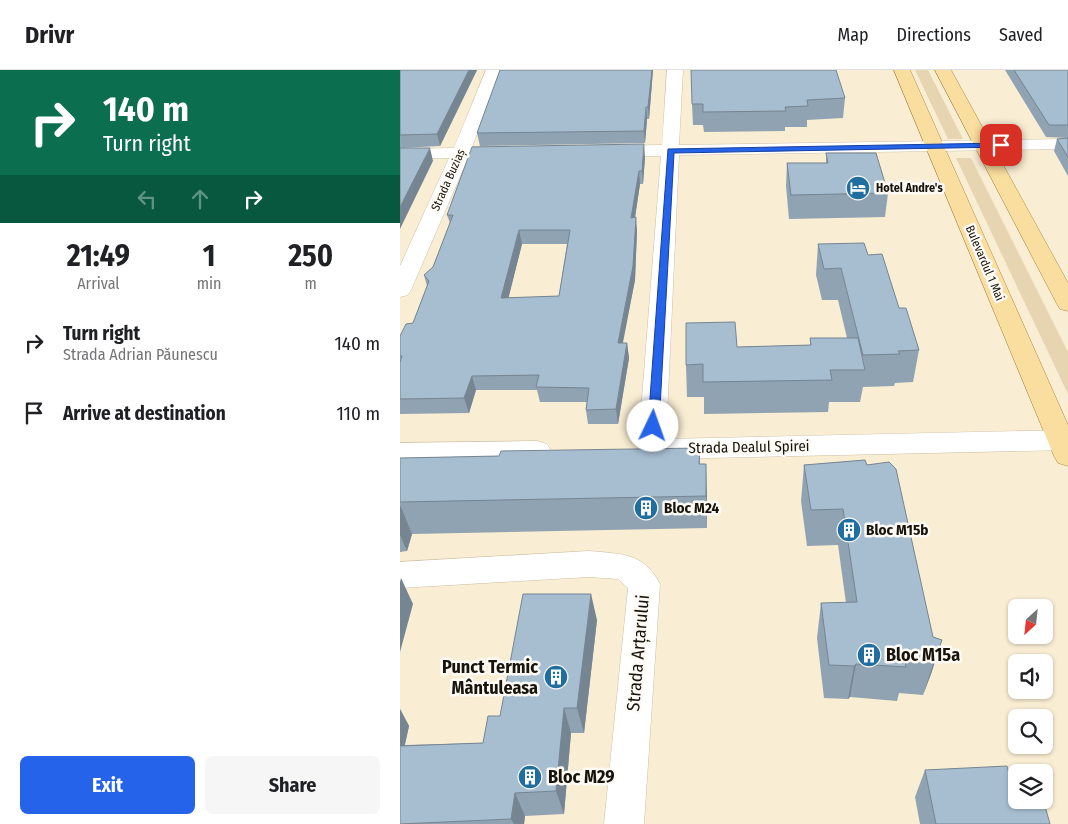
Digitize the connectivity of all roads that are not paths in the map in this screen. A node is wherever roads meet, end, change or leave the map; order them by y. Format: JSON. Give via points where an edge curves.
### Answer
{"nodes":[{"id":1,"x":494,"y":70,"type":"edge"},
{"id":2,"x":675,"y":70,"type":"edge"},
{"id":3,"x":902,"y":70,"type":"edge"},
{"id":4,"x":943,"y":70,"type":"edge"},
{"id":5,"x":1068,"y":144,"type":"edge"},
{"id":6,"x":983,"y":146,"type":"junction"},
{"id":7,"x":935,"y":147,"type":"junction"},
{"id":8,"x":590,"y":151,"type":"edge"},
{"id":9,"x":670,"y":151,"type":"junction"},
{"id":10,"x":521,"y":152,"type":"edge"},
{"id":11,"x":461,"y":153,"type":"junction"},
{"id":12,"x":400,"y":154,"type":"edge"},
{"id":13,"x":400,"y":290,"type":"edge"},
{"id":14,"x":1068,"y":304,"type":"edge"},
{"id":15,"x":1066,"y":446,"type":"edge"},
{"id":16,"x":652,"y":449,"type":"junction"},
{"id":17,"x":565,"y":450,"type":"edge"},
{"id":18,"x":623,"y":450,"type":"edge"},
{"id":19,"x":400,"y":453,"type":"edge"},
{"id":20,"x":400,"y":575,"type":"edge"},
{"id":21,"x":624,"y":824,"type":"edge"}],
"edges":[{"from":1,"to":11,"type":"street","name":"Strada Buziaș"},
{"from":2,"to":9,"type":"street"},
{"from":3,"to":7,"type":"main road","name":"Bulevardul 1 Mai"},
{"from":4,"to":6,"type":"main road"},
{"from":5,"to":6,"type":"street"},
{"from":6,"to":7,"type":"street"},
{"from":6,"to":14,"type":"main road"},
{"from":7,"to":9,"type":"street"},
{"from":7,"to":15,"type":"main road","name":"Bulevardul 1 Mai"},
{"from":8,"to":9,"type":"street"},
{"from":9,"to":16,"type":"street"},
{"from":10,"to":11,"type":"street"},
{"from":11,"to":12,"type":"street"},
{"from":11,"to":13,"type":"street","name":"Strada Buziaș"},
{"from":15,"to":16,"type":"street","name":"Strada Dealul Spirei"},
{"from":16,"to":18,"type":"street","name":"Strada Dealul Spirei"},
{"from":17,"to":19,"type":"street"},
{"from":20,"to":21,"type":"street","name":"Strada Arțarului","via":[[589,564],[626,566],[644,584]]}]}
